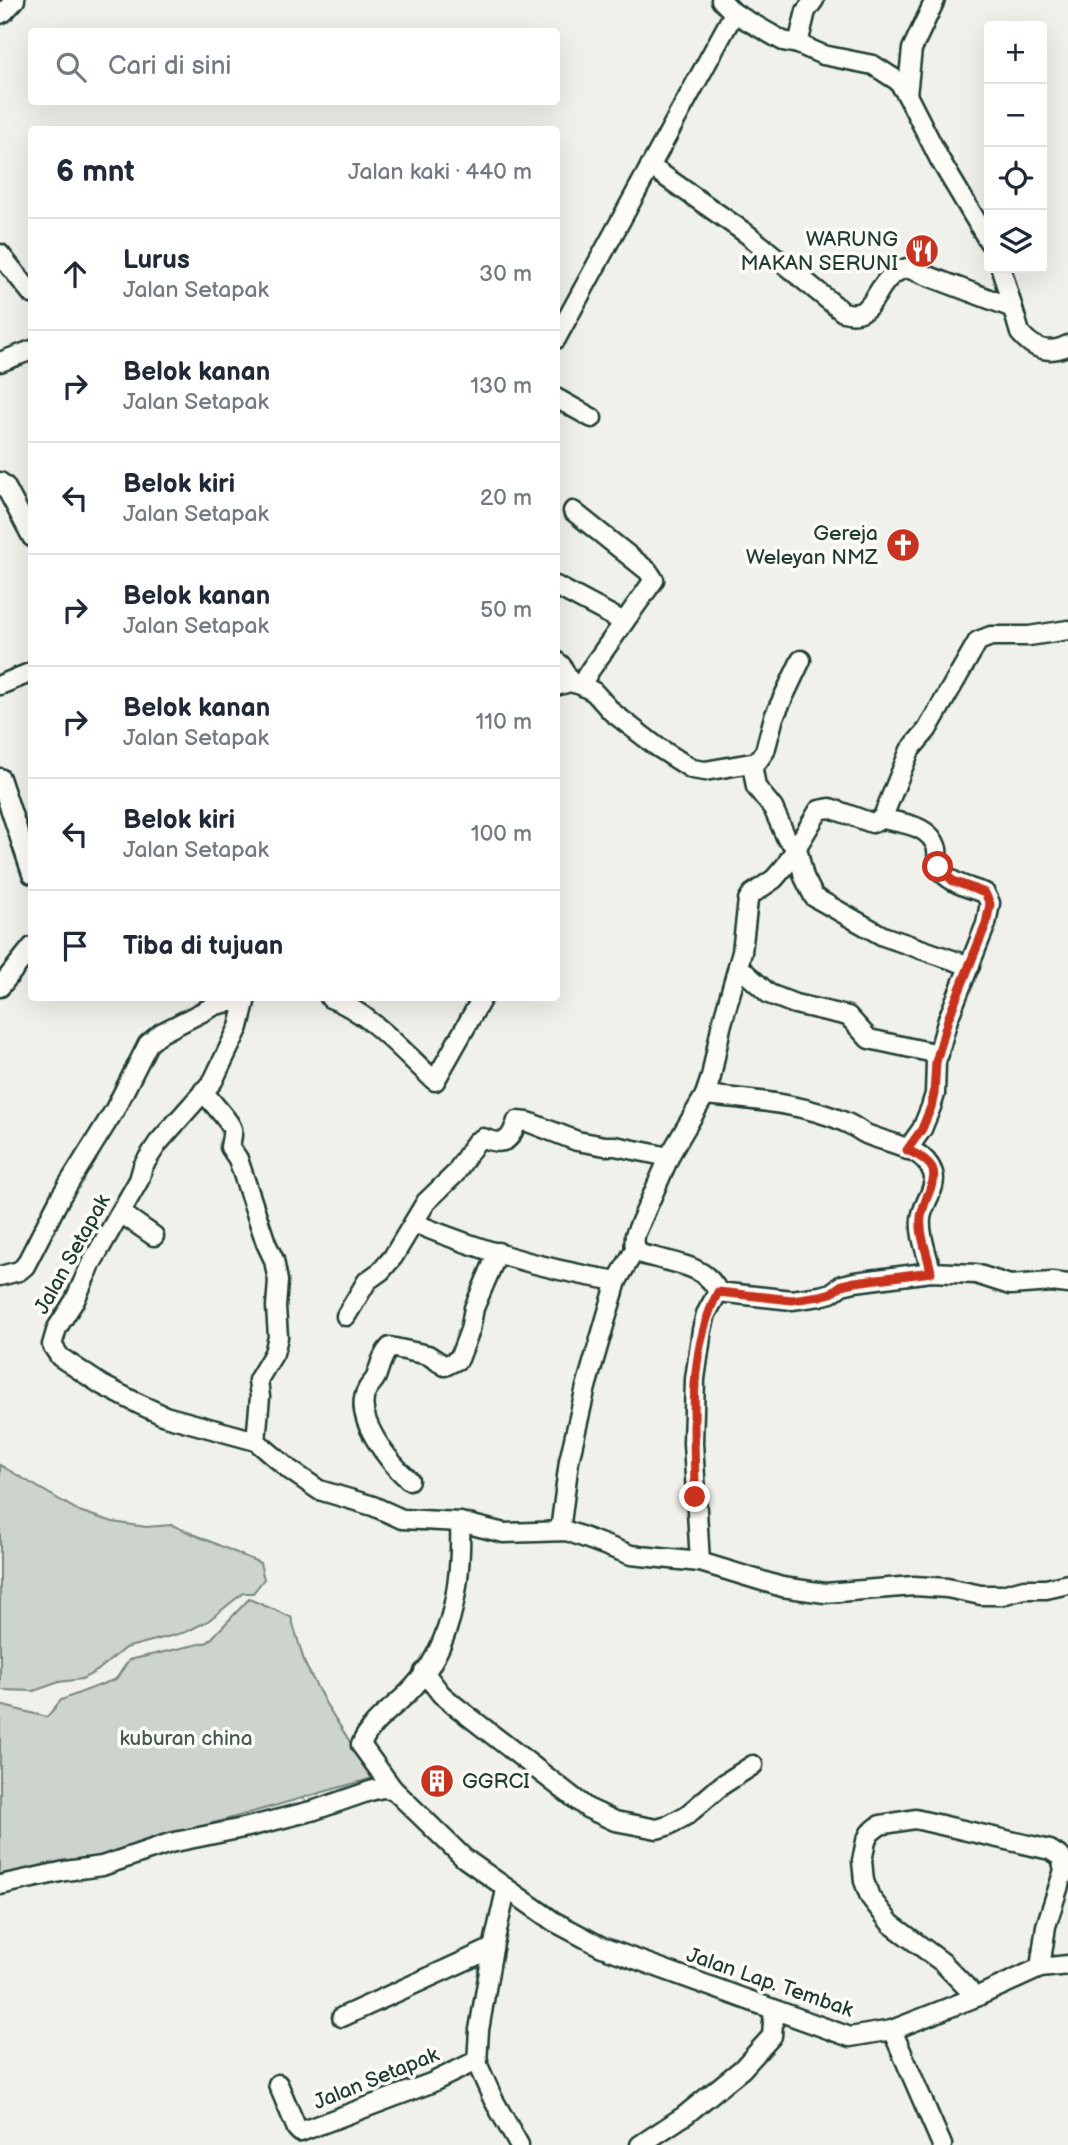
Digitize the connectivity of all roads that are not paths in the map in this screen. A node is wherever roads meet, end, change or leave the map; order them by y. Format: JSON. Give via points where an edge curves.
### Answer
{"nodes":[{"id":1,"x":16,"y":0,"type":"edge"},
{"id":2,"x":721,"y":0,"type":"edge"},
{"id":3,"x":814,"y":0,"type":"edge"},
{"id":4,"x":935,"y":0,"type":"edge"},
{"id":5,"x":0,"y":13,"type":"edge"},
{"id":6,"x":734,"y":13,"type":"junction"},
{"id":7,"x":798,"y":44,"type":"junction"},
{"id":8,"x":907,"y":94,"type":"junction"},
{"id":9,"x":650,"y":166,"type":"junction"},
{"id":10,"x":984,"y":234,"type":"edge"},
{"id":11,"x":0,"y":254,"type":"edge"},
{"id":12,"x":1002,"y":273,"type":"edge"},
{"id":13,"x":28,"y":289,"type":"edge"},
{"id":14,"x":1013,"y":308,"type":"junction"},
{"id":15,"x":560,"y":332,"type":"edge"},
{"id":16,"x":1068,"y":345,"type":"edge"},
{"id":17,"x":28,"y":352,"type":"edge"},
{"id":18,"x":0,"y":362,"type":"edge"},
{"id":19,"x":560,"y":400,"type":"edge"},
{"id":20,"x":592,"y":418,"type":"dead end"},
{"id":21,"x":0,"y":482,"type":"edge"},
{"id":22,"x":573,"y":511,"type":"dead end"},
{"id":23,"x":28,"y":529,"type":"edge"},
{"id":24,"x":560,"y":588,"type":"edge"},
{"id":25,"x":624,"y":622,"type":"junction"},
{"id":26,"x":1068,"y":630,"type":"edge"},
{"id":27,"x":801,"y":660,"type":"dead end"},
{"id":28,"x":560,"y":664,"type":"edge"},
{"id":29,"x":28,"y":674,"type":"edge"},
{"id":30,"x":569,"y":684,"type":"edge"},
{"id":31,"x":0,"y":685,"type":"edge"},
{"id":32,"x":752,"y":764,"type":"junction"},
{"id":33,"x":0,"y":778,"type":"edge"},
{"id":34,"x":882,"y":819,"type":"junction"},
{"id":35,"x":797,"y":848,"type":"junction"},
{"id":36,"x":28,"y":862,"type":"edge"},
{"id":37,"x":28,"y":952,"type":"edge"},
{"id":38,"x":738,"y":966,"type":"junction"},
{"id":39,"x":970,"y":966,"type":"junction"},
{"id":40,"x":0,"y":987,"type":"edge"},
{"id":41,"x":233,"y":1001,"type":"edge"},
{"id":42,"x":245,"y":1001,"type":"edge"},
{"id":43,"x":335,"y":1001,"type":"edge"},
{"id":44,"x":480,"y":1001,"type":"edge"},
{"id":45,"x":939,"y":1054,"type":"junction"},
{"id":46,"x":203,"y":1091,"type":"junction"},
{"id":47,"x":705,"y":1095,"type":"junction"},
{"id":48,"x":907,"y":1150,"type":"junction"},
{"id":49,"x":669,"y":1157,"type":"junction"},
{"id":50,"x":121,"y":1213,"type":"junction"},
{"id":51,"x":414,"y":1223,"type":"junction"},
{"id":52,"x":155,"y":1236,"type":"dead end"},
{"id":53,"x":636,"y":1248,"type":"junction"},
{"id":54,"x":498,"y":1252,"type":"junction"},
{"id":55,"x":931,"y":1272,"type":"junction"},
{"id":56,"x":0,"y":1276,"type":"edge"},
{"id":57,"x":617,"y":1280,"type":"junction"},
{"id":58,"x":1068,"y":1284,"type":"edge"},
{"id":59,"x":718,"y":1292,"type":"junction"},
{"id":60,"x":346,"y":1316,"type":"dead end"},
{"id":61,"x":256,"y":1441,"type":"junction"},
{"id":62,"x":409,"y":1480,"type":"dead end"},
{"id":63,"x":460,"y":1522,"type":"junction"},
{"id":64,"x":561,"y":1531,"type":"junction"},
{"id":65,"x":700,"y":1562,"type":"junction"},
{"id":66,"x":1068,"y":1584,"type":"edge"},
{"id":67,"x":424,"y":1672,"type":"junction"},
{"id":68,"x":753,"y":1765,"type":"dead end"},
{"id":69,"x":393,"y":1789,"type":"junction"},
{"id":70,"x":1066,"y":1870,"type":"edge"},
{"id":71,"x":0,"y":1885,"type":"edge"},
{"id":72,"x":506,"y":1890,"type":"junction"},
{"id":73,"x":493,"y":1948,"type":"junction"},
{"id":74,"x":1068,"y":1965,"type":"edge"},
{"id":75,"x":1040,"y":1968,"type":"junction"},
{"id":76,"x":976,"y":1997,"type":"junction"},
{"id":77,"x":774,"y":2008,"type":"junction"},
{"id":78,"x":342,"y":2017,"type":"dead end"},
{"id":79,"x":892,"y":2030,"type":"junction"},
{"id":80,"x":478,"y":2060,"type":"junction"},
{"id":81,"x":278,"y":2084,"type":"dead end"},
{"id":82,"x":519,"y":2145,"type":"edge"},
{"id":83,"x":640,"y":2145,"type":"edge"},
{"id":84,"x":942,"y":2145,"type":"edge"}],
"edges":[{"from":1,"to":5,"type":"street"},
{"from":2,"to":6,"type":"street"},
{"from":3,"to":7,"type":"street","via":[[806,11]]},
{"from":4,"to":8,"type":"street","via":[[912,48]]},
{"from":6,"to":7,"type":"street","via":[[783,41]]},
{"from":6,"to":9,"type":"street"},
{"from":7,"to":8,"type":"street","via":[[823,55],[873,65],[898,81]]},
{"from":8,"to":10,"type":"street"},
{"from":9,"to":14,"type":"street","via":[[747,234],[843,312],[852,315],[870,307],[891,274],[906,268]]},
{"from":9,"to":15,"type":"street"},
{"from":11,"to":13,"type":"street"},
{"from":12,"to":14,"type":"street"},
{"from":14,"to":16,"type":"street","via":[[1020,332],[1035,347],[1047,351]]},
{"from":17,"to":18,"type":"street"},
{"from":19,"to":20,"type":"street"},
{"from":21,"to":23,"type":"street"},
{"from":22,"to":25,"type":"street","via":[[652,576],[653,583]]},
{"from":24,"to":25,"type":"street"},
{"from":25,"to":30,"type":"street"},
{"from":26,"to":34,"type":"street","via":[[978,641],[911,750]]},
{"from":27,"to":32,"type":"street","via":[[774,718],[765,751]]},
{"from":28,"to":30,"type":"street"},
{"from":29,"to":31,"type":"street"},
{"from":30,"to":32,"type":"street","via":[[594,692],[612,712],[692,769]]},
{"from":32,"to":35,"type":"street","via":[[756,787]]},
{"from":33,"to":36,"type":"street"},
{"from":34,"to":35,"type":"street","via":[[872,823],[830,808],[819,810]]},
{"from":34,"to":39,"type":"street","via":[[927,832],[941,871],[989,898],[986,924]]},
{"from":35,"to":38,"type":"street","via":[[774,879],[748,900]]},
{"from":35,"to":39,"type":"street","via":[[804,877],[820,902],[883,936]]},
{"from":37,"to":40,"type":"street"},
{"from":38,"to":45,"type":"street","via":[[769,994],[848,1016],[869,1039]]},
{"from":38,"to":47,"type":"street"},
{"from":39,"to":45,"type":"street"},
{"from":41,"to":56,"type":"street","via":[[216,1005],[148,1044],[25,1266]]},
{"from":42,"to":46,"type":"street","name":"Jalan Setapak","via":[[239,1027],[213,1081]]},
{"from":43,"to":44,"type":"street","via":[[355,1012],[432,1080],[437,1079]]},
{"from":45,"to":48,"type":"street","via":[[931,1107]]},
{"from":46,"to":50,"type":"street","name":"Jalan Setapak","via":[[158,1143]]},
{"from":46,"to":61,"type":"street","via":[[233,1130],[230,1147],[278,1281],[278,1337],[258,1380]]},
{"from":47,"to":48,"type":"street","via":[[782,1103],[848,1124]]},
{"from":47,"to":49,"type":"street"},
{"from":48,"to":55,"type":"street","via":[[923,1157],[935,1178],[921,1219]]},
{"from":49,"to":51,"type":"street","via":[[577,1141],[517,1121],[503,1142],[483,1138],[476,1142]]},
{"from":49,"to":53,"type":"street","via":[[635,1236]]},
{"from":50,"to":52,"type":"street"},
{"from":50,"to":61,"type":"street","name":"Jalan Setapak","via":[[57,1328],[53,1350],[102,1385],[139,1404]]},
{"from":51,"to":54,"type":"street","via":[[464,1244]]},
{"from":51,"to":60,"type":"street","via":[[393,1257],[362,1287]]},
{"from":53,"to":57,"type":"street"},
{"from":53,"to":59,"type":"street","via":[[645,1256],[704,1273]]},
{"from":54,"to":57,"type":"street"},
{"from":54,"to":62,"type":"street","via":[[459,1359],[445,1366],[428,1355],[390,1347],[367,1389],[364,1409],[368,1427]]},
{"from":55,"to":58,"type":"street","via":[[976,1274],[1010,1285]]},
{"from":55,"to":59,"type":"street","via":[[855,1282],[831,1293],[792,1300]]},
{"from":57,"to":64,"type":"street","via":[[569,1461]]},
{"from":59,"to":65,"type":"street","via":[[706,1314],[695,1379],[693,1443]]},
{"from":61,"to":63,"type":"street","name":"Jalan Setapak","via":[[319,1489],[402,1519]]},
{"from":63,"to":64,"type":"street","name":"Jalan Setapak","via":[[504,1533]]},
{"from":63,"to":67,"type":"street","via":[[455,1603],[444,1640]]},
{"from":64,"to":65,"type":"street","name":"Jalan Setapak","via":[[631,1555]]},
{"from":65,"to":66,"type":"street","name":"Jalan Setapak","via":[[782,1587],[825,1593],[914,1586],[1002,1595]]},
{"from":67,"to":68,"type":"street","via":[[441,1694],[545,1777],[587,1808],[615,1821],[657,1829],[667,1826]]},
{"from":67,"to":69,"type":"street","name":"Jalan Lap. Tembak","via":[[366,1732],[362,1745]]},
{"from":69,"to":71,"type":"street","via":[[170,1843],[102,1866]]},
{"from":69,"to":72,"type":"street","name":"Jalan Lap. Tembak","via":[[464,1858]]},
{"from":70,"to":75,"type":"street","via":[[1046,1926]]},
{"from":70,"to":76,"type":"street","via":[[1061,1857],[1050,1850],[937,1823],[899,1821],[880,1825],[870,1833],[862,1861],[870,1897],[891,1924],[942,1962]]},
{"from":72,"to":73,"type":"street"},
{"from":72,"to":77,"type":"street","name":"Jalan Lap. Tembak","via":[[553,1922],[602,1947]]},
{"from":73,"to":78,"type":"street"},
{"from":73,"to":80,"type":"street"},
{"from":74,"to":75,"type":"street","name":"Jalan Lap. Tembak"},
{"from":75,"to":76,"type":"street","name":"Jalan Lap. Tembak"},
{"from":76,"to":79,"type":"street","name":"Jalan Lap. Tembak"},
{"from":77,"to":79,"type":"street","name":"Jalan Lap. Tembak","via":[[850,2037]]},
{"from":77,"to":83,"type":"street","via":[[772,2036],[742,2069]]},
{"from":79,"to":84,"type":"street"},
{"from":80,"to":81,"type":"street","name":"Jalan Setapak","via":[[406,2093],[300,2132]]},
{"from":80,"to":82,"type":"street"}]}
